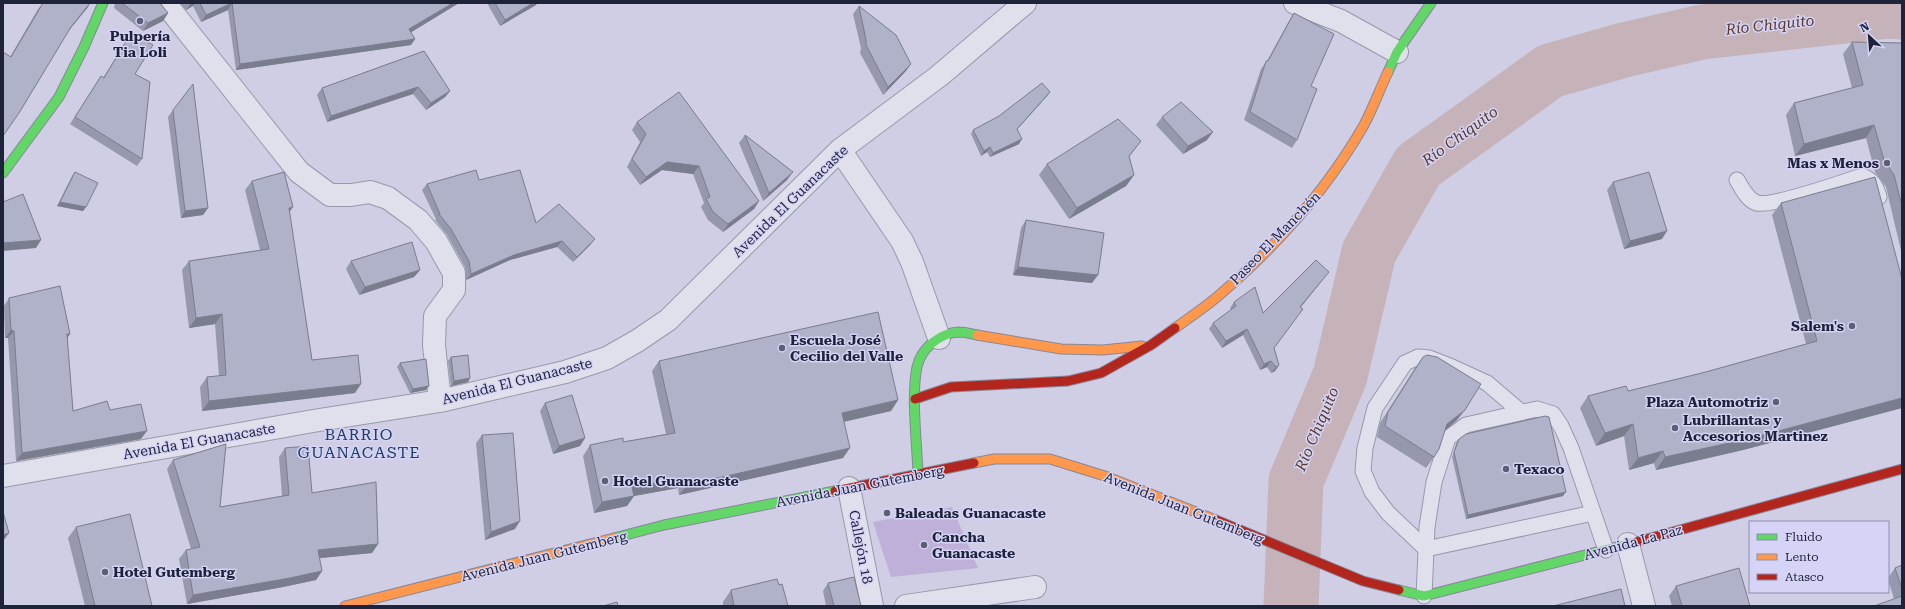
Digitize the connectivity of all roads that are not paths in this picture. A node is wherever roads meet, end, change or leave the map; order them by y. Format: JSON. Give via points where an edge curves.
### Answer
{"nodes":[{"id":1,"x":103,"y":3,"type":"edge"},
{"id":2,"x":166,"y":3,"type":"edge"},
{"id":3,"x":1025,"y":3,"type":"edge"},
{"id":4,"x":1295,"y":3,"type":"edge"},
{"id":5,"x":1432,"y":3,"type":"edge"},
{"id":6,"x":1396,"y":52,"type":"junction"},
{"id":7,"x":840,"y":150,"type":"junction"},
{"id":8,"x":3,"y":173,"type":"edge"},
{"id":9,"x":1737,"y":180,"type":"dead end"},
{"id":10,"x":1883,"y":212,"type":"edge"},
{"id":11,"x":939,"y":338,"type":"junction"},
{"id":12,"x":1151,"y":345,"type":"junction"},
{"id":13,"x":915,"y":399,"type":"junction"},
{"id":14,"x":440,"y":401,"type":"junction"},
{"id":15,"x":1521,"y":412,"type":"junction"},
{"id":16,"x":1902,"y":469,"type":"edge"},
{"id":17,"x":918,"y":474,"type":"junction"},
{"id":18,"x":3,"y":476,"type":"edge"},
{"id":19,"x":849,"y":488,"type":"junction"},
{"id":20,"x":1593,"y":513,"type":"junction"},
{"id":21,"x":1628,"y":544,"type":"junction"},
{"id":22,"x":1426,"y":549,"type":"junction"},
{"id":23,"x":1606,"y":550,"type":"junction"},
{"id":24,"x":1363,"y":581,"type":"joint"},
{"id":25,"x":1035,"y":588,"type":"dead end"},
{"id":26,"x":1424,"y":596,"type":"junction"},
{"id":27,"x":345,"y":606,"type":"edge"},
{"id":28,"x":872,"y":606,"type":"edge"},
{"id":29,"x":906,"y":606,"type":"edge"},
{"id":30,"x":1644,"y":606,"type":"edge"}],
"edges":[{"from":1,"to":8,"type":"main road","via":[[59,97],[8,170]]},
{"from":2,"to":14,"type":"street","via":[[299,172],[330,195],[370,192],[388,198],[418,220],[436,241],[454,273],[454,290],[435,316],[434,345]]},
{"from":3,"to":7,"type":"street","name":"Avenida El Guanacaste","via":[[938,76]]},
{"from":4,"to":6,"type":"street","via":[[1341,21]]},
{"from":5,"to":6,"type":"main road","name":"Paseo El Manchén"},
{"from":6,"to":12,"type":"main road","name":"Paseo El Manchén","via":[[1364,124],[1323,187],[1297,219],[1262,256],[1216,298]]},
{"from":7,"to":11,"type":"street","via":[[902,241]]},
{"from":7,"to":14,"type":"street","name":"Avenida El Guanacaste","via":[[668,320],[637,341],[607,358],[565,372]]},
{"from":9,"to":10,"type":"lane","via":[[1749,198],[1757,203],[1773,203],[1862,176],[1870,179],[1877,189]]},
{"from":11,"to":12,"type":"main road","via":[[960,332],[1061,349],[1096,350]]},
{"from":11,"to":13,"type":"main road","via":[[927,347],[917,366]]},
{"from":12,"to":13,"type":"main road","name":"Paseo El Manchén","via":[[1101,373],[1068,381],[951,387]]},
{"from":13,"to":17,"type":"main road"},
{"from":14,"to":18,"type":"street","name":"Avenida El Guanacaste"},
{"from":15,"to":20,"type":"lane","via":[[1537,409],[1553,414],[1571,448]]},
{"from":15,"to":22,"type":"lane","via":[[1466,425],[1448,438],[1434,482]]},
{"from":15,"to":22,"type":"lane","via":[[1487,383],[1452,367],[1429,358],[1418,357],[1405,363],[1375,408],[1365,448],[1363,471],[1372,492],[1388,513]]},
{"from":16,"to":21,"type":"main road","name":"Avenida La Paz"},
{"from":17,"to":19,"type":"main road","name":"Avenida Juan Gutemberg"},
{"from":17,"to":24,"type":"main road","name":"Avenida Juan Gutemberg","via":[[994,459],[1050,459],[1108,477],[1165,499]]},
{"from":19,"to":27,"type":"main road","name":"Avenida Juan Gutemberg","via":[[664,526]]},
{"from":19,"to":28,"type":"street","name":"Callejón 18"},
{"from":20,"to":22,"type":"lane"},
{"from":20,"to":23,"type":"lane"},
{"from":21,"to":23,"type":"main road","name":"Avenida La Paz"},
{"from":21,"to":30,"type":"street"},
{"from":22,"to":26,"type":"lane"},
{"from":23,"to":26,"type":"main road","name":"Avenida La Paz"},
{"from":24,"to":26,"type":"main road","name":"Avenida La Paz"},
{"from":25,"to":29,"type":"street"}]}
